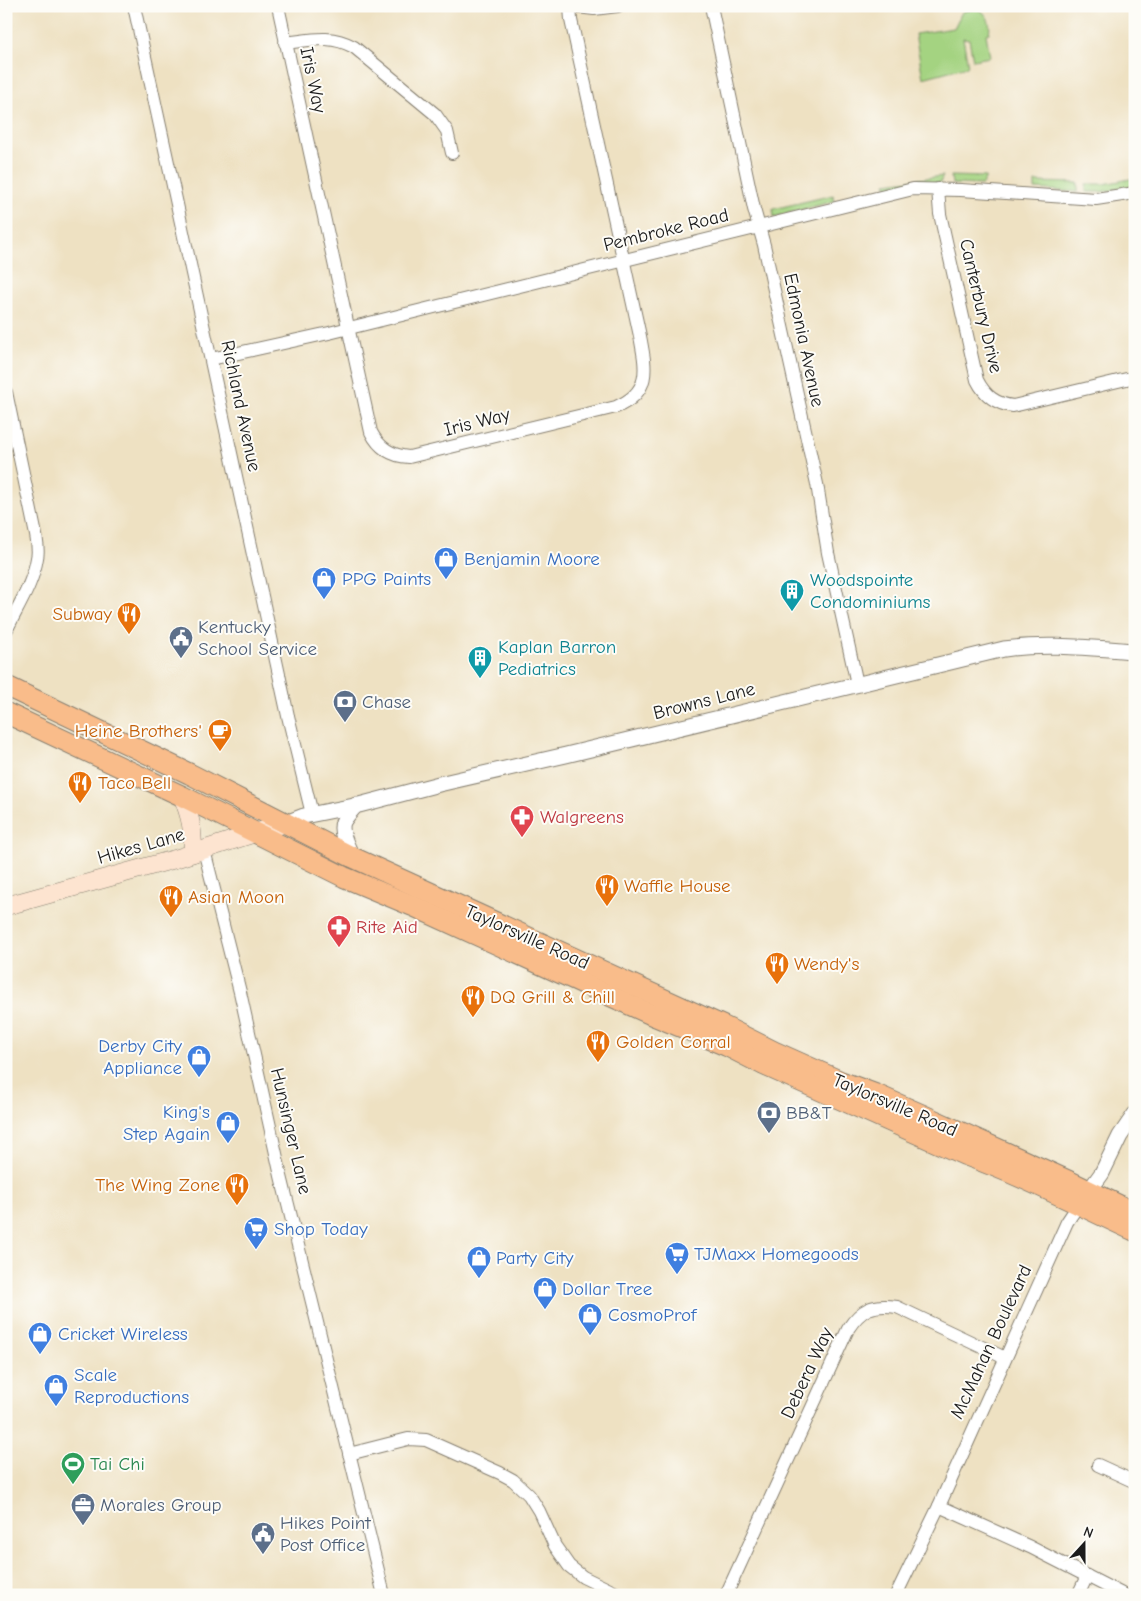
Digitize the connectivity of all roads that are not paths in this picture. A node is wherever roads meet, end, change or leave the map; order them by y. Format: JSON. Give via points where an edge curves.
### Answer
{"nodes":[{"id":1,"x":134,"y":6,"type":"edge"},
{"id":2,"x":278,"y":6,"type":"edge"},
{"id":3,"x":569,"y":6,"type":"edge"},
{"id":4,"x":618,"y":6,"type":"edge"},
{"id":5,"x":710,"y":6,"type":"edge"},
{"id":6,"x":286,"y":42,"type":"junction"},
{"id":7,"x":452,"y":153,"type":"dead end"},
{"id":8,"x":938,"y":190,"type":"junction"},
{"id":9,"x":1135,"y":193,"type":"edge"},
{"id":10,"x":758,"y":226,"type":"junction"},
{"id":11,"x":623,"y":261,"type":"junction"},
{"id":12,"x":347,"y":328,"type":"junction"},
{"id":13,"x":212,"y":359,"type":"junction"},
{"id":14,"x":1135,"y":377,"type":"edge"},
{"id":15,"x":6,"y":392,"type":"edge"},
{"id":16,"x":6,"y":631,"type":"edge"},
{"id":17,"x":1135,"y":651,"type":"edge"},
{"id":18,"x":857,"y":684,"type":"junction"},
{"id":19,"x":6,"y":686,"type":"edge"},
{"id":20,"x":6,"y":713,"type":"edge"},
{"id":21,"x":182,"y":796,"type":"junction"},
{"id":22,"x":356,"y":806,"type":"junction"},
{"id":23,"x":312,"y":814,"type":"junction"},
{"id":24,"x":286,"y":822,"type":"junction"},
{"id":25,"x":257,"y":833,"type":"junction"},
{"id":26,"x":198,"y":851,"type":"junction"},
{"id":27,"x":352,"y":856,"type":"junction"},
{"id":28,"x":6,"y":906,"type":"edge"},
{"id":29,"x":1135,"y":1114,"type":"edge"},
{"id":30,"x":1084,"y":1198,"type":"junction"},
{"id":31,"x":1135,"y":1213,"type":"edge"},
{"id":32,"x":1135,"y":1231,"type":"edge"},
{"id":33,"x":1005,"y":1358,"type":"junction"},
{"id":34,"x":349,"y":1454,"type":"junction"},
{"id":35,"x":1098,"y":1465,"type":"dead end"},
{"id":36,"x":1135,"y":1482,"type":"edge"},
{"id":37,"x":939,"y":1506,"type":"junction"},
{"id":38,"x":1087,"y":1576,"type":"junction"},
{"id":39,"x":384,"y":1595,"type":"edge"},
{"id":40,"x":620,"y":1595,"type":"edge"},
{"id":41,"x":726,"y":1595,"type":"edge"},
{"id":42,"x":896,"y":1595,"type":"edge"},
{"id":43,"x":1078,"y":1595,"type":"edge"},
{"id":44,"x":1124,"y":1595,"type":"edge"}],
"edges":[{"from":1,"to":13,"type":"street","name":"Richland Avenue"},
{"from":2,"to":6,"type":"street","name":"Iris Way"},
{"from":3,"to":4,"type":"street","via":[[594,9]]},
{"from":3,"to":11,"type":"street","name":"Iris Way"},
{"from":5,"to":10,"type":"street","name":"Edmonia Avenue"},
{"from":6,"to":7,"type":"street","via":[[324,38],[354,47],[435,114],[447,131]]},
{"from":6,"to":12,"type":"street","name":"Iris Way"},
{"from":8,"to":9,"type":"street","name":"Pembroke Road","via":[[1096,199]]},
{"from":8,"to":10,"type":"street","name":"Pembroke Road","via":[[913,189]]},
{"from":8,"to":14,"type":"street","name":"Canterbury Drive","via":[[940,214],[977,380],[985,393],[997,402],[1013,406]]},
{"from":10,"to":11,"type":"street","name":"Pembroke Road"},
{"from":10,"to":18,"type":"street","name":"Edmonia Avenue","via":[[817,484],[828,553]]},
{"from":11,"to":12,"type":"street","name":"Pembroke Road"},
{"from":11,"to":12,"type":"street","name":"Iris Way","via":[[646,366],[641,387],[633,398],[616,407],[421,456],[394,455],[375,440],[367,419]]},
{"from":12,"to":13,"type":"street","name":"Pembroke Road"},
{"from":13,"to":23,"type":"street","name":"Richland Avenue"},
{"from":15,"to":16,"type":"street","via":[[38,548],[31,577]]},
{"from":17,"to":18,"type":"street","name":"Browns Lane","via":[[1023,646]]},
{"from":18,"to":22,"type":"street","name":"Browns Lane"},
{"from":19,"to":24,"type":"main road","name":"Taylorsville Road"},
{"from":20,"to":21,"type":"main road","name":"Taylorsville Road"},
{"from":21,"to":25,"type":"main road","name":"Taylorsville Road"},
{"from":21,"to":26,"type":"main road"},
{"from":22,"to":23,"type":"street","name":"Browns Lane"},
{"from":22,"to":27,"type":"street","via":[[342,827]]},
{"from":23,"to":24,"type":"street","name":"Browns Lane"},
{"from":24,"to":25,"type":"main road","name":"Hikes Lane"},
{"from":24,"to":27,"type":"main road","name":"Taylorsville Road"},
{"from":25,"to":26,"type":"main road","name":"Hikes Lane"},
{"from":25,"to":30,"type":"main road","name":"Taylorsville Road","via":[[344,877],[728,1046],[965,1155]]},
{"from":26,"to":28,"type":"main road","name":"Hikes Lane"},
{"from":26,"to":34,"type":"street","name":"Hunsinger Lane","via":[[240,992]]},
{"from":27,"to":30,"type":"main road","name":"Taylorsville Road","via":[[775,1052],[875,1094]]},
{"from":29,"to":30,"type":"street","name":"McMahan Boulevard"},
{"from":30,"to":31,"type":"main road","name":"Taylorsville Road"},
{"from":30,"to":32,"type":"main road","name":"Taylorsville Road"},
{"from":30,"to":33,"type":"street","name":"McMahan Boulevard","via":[[1067,1222]]},
{"from":33,"to":37,"type":"street","name":"McMahan Boulevard"},
{"from":33,"to":41,"type":"street","name":"Debera Way","via":[[897,1307],[882,1305],[861,1312],[845,1336]]},
{"from":34,"to":39,"type":"street","name":"Hunsinger Lane"},
{"from":34,"to":40,"type":"street","via":[[408,1439],[426,1440],[500,1473],[529,1495],[555,1546],[570,1566],[583,1577]]},
{"from":35,"to":36,"type":"street"},
{"from":37,"to":38,"type":"street"},
{"from":37,"to":42,"type":"street","name":"McMahan Boulevard"},
{"from":38,"to":43,"type":"street"},
{"from":38,"to":44,"type":"street"}]}
